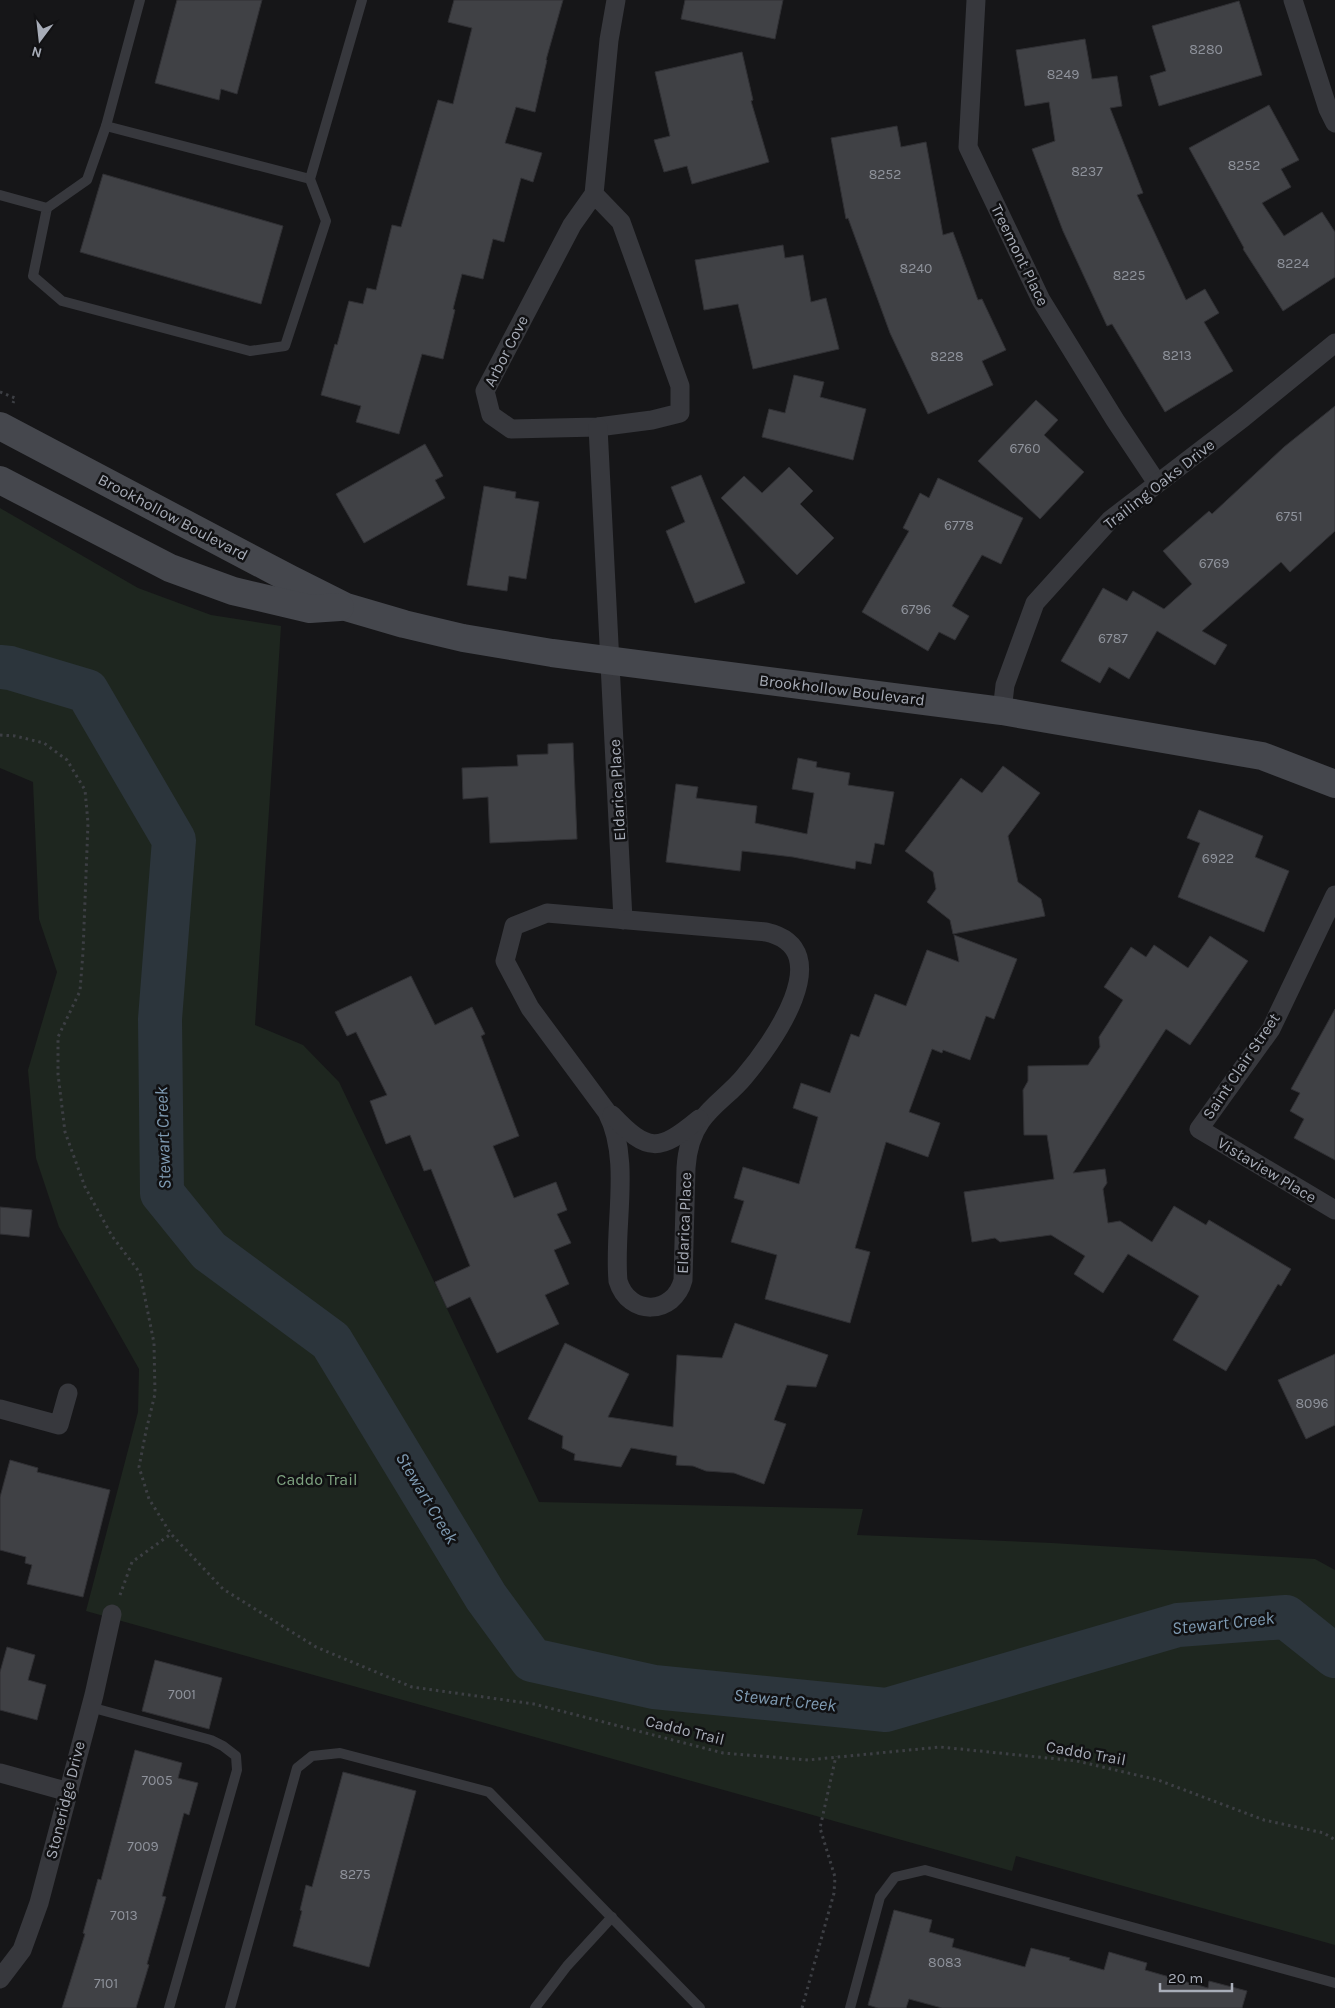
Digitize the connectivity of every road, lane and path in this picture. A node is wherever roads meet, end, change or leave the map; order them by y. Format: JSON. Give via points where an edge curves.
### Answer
{"nodes":[{"id":1,"x":140,"y":0,"type":"edge"},
{"id":2,"x":362,"y":0,"type":"edge"},
{"id":3,"x":616,"y":0,"type":"edge"},
{"id":4,"x":976,"y":0,"type":"edge"},
{"id":5,"x":1293,"y":0,"type":"edge"},
{"id":6,"x":1335,"y":122,"type":"edge"},
{"id":7,"x":106,"y":126,"type":"junction"},
{"id":8,"x":310,"y":178,"type":"junction"},
{"id":9,"x":594,"y":194,"type":"junction"},
{"id":10,"x":0,"y":196,"type":"edge"},
{"id":11,"x":47,"y":208,"type":"junction"},
{"id":12,"x":1335,"y":343,"type":"edge"},
{"id":13,"x":0,"y":426,"type":"edge"},
{"id":14,"x":598,"y":427,"type":"junction"},
{"id":15,"x":0,"y":480,"type":"edge"},
{"id":16,"x":1158,"y":483,"type":"junction"},
{"id":17,"x":346,"y":607,"type":"junction"},
{"id":18,"x":610,"y":661,"type":"junction"},
{"id":19,"x":1002,"y":711,"type":"junction"},
{"id":20,"x":0,"y":735,"type":"edge"},
{"id":21,"x":1335,"y":784,"type":"edge"},
{"id":22,"x":1335,"y":895,"type":"edge"},
{"id":23,"x":623,"y":920,"type":"junction"},
{"id":24,"x":596,"y":1098,"type":"junction"},
{"id":25,"x":715,"y":1106,"type":"junction"},
{"id":26,"x":1199,"y":1129,"type":"joint"},
{"id":27,"x":1335,"y":1210,"type":"edge"},
{"id":28,"x":68,"y":1393,"type":"dead end"},
{"id":29,"x":0,"y":1409,"type":"edge"},
{"id":30,"x":171,"y":1534,"type":"junction"},
{"id":31,"x":112,"y":1614,"type":"joint"},
{"id":32,"x":90,"y":1707,"type":"junction"},
{"id":33,"x":836,"y":1756,"type":"junction"},
{"id":34,"x":0,"y":1773,"type":"edge"},
{"id":35,"x":68,"y":1792,"type":"junction"},
{"id":36,"x":1335,"y":1840,"type":"edge"},
{"id":37,"x":612,"y":1917,"type":"junction"},
{"id":38,"x":0,"y":1979,"type":"edge"},
{"id":39,"x":1335,"y":1983,"type":"edge"},
{"id":40,"x":170,"y":2008,"type":"edge"},
{"id":41,"x":230,"y":2008,"type":"edge"},
{"id":42,"x":535,"y":2008,"type":"edge"},
{"id":43,"x":700,"y":2008,"type":"edge"},
{"id":44,"x":802,"y":2008,"type":"edge"},
{"id":45,"x":850,"y":2008,"type":"edge"}],
"edges":[{"from":1,"to":7,"type":"lane"},
{"from":2,"to":8,"type":"lane"},
{"from":3,"to":9,"type":"street","via":[[608,40]]},
{"from":4,"to":16,"type":"street","name":"Treemont Place","via":[[968,147],[1041,300]]},
{"from":5,"to":6,"type":"street"},
{"from":7,"to":8,"type":"lane"},
{"from":7,"to":11,"type":"lane","via":[[87,180]]},
{"from":8,"to":11,"type":"lane","via":[[326,221],[285,346],[250,351],[62,301],[33,276]]},
{"from":9,"to":14,"type":"street","name":"Arbor Cove","via":[[622,222],[680,386],[680,413]]},
{"from":9,"to":14,"type":"street","name":"Arbor Cove","via":[[572,225],[484,391],[491,415],[511,429]]},
{"from":10,"to":11,"type":"lane"},
{"from":12,"to":16,"type":"street","name":"Trailing Oaks Drive"},
{"from":13,"to":17,"type":"street","name":"Brookhollow Boulevard"},
{"from":14,"to":18,"type":"street"},
{"from":15,"to":17,"type":"street","name":"Brookhollow Boulevard","via":[[170,568],[233,591],[310,609]]},
{"from":16,"to":19,"type":"street","name":"Trailing Oaks Drive","via":[[1110,520],[1035,603],[1005,685]]},
{"from":17,"to":18,"type":"street","name":"Brookhollow Boulevard","via":[[463,638]]},
{"from":18,"to":19,"type":"street","name":"Brookhollow Boulevard"},
{"from":18,"to":23,"type":"street","name":"Eldarica Place"},
{"from":19,"to":21,"type":"street","name":"Brookhollow Boulevard","via":[[1262,756]]},
{"from":20,"to":30,"type":"path","name":"Caddo Trail","via":[[44,743],[67,760],[85,790],[88,823],[80,991],[58,1036],[58,1074],[65,1132],[85,1187],[112,1236],[140,1273],[154,1343],[155,1394],[139,1467],[149,1499]]},
{"from":22,"to":26,"type":"street","name":"Saint Clair Street","via":[[1270,1029]]},
{"from":23,"to":24,"type":"street","name":"Eldarica Place","via":[[546,913],[514,926],[506,961],[530,1008]]},
{"from":23,"to":25,"type":"street","name":"Eldarica Place","via":[[766,932],[782,937],[798,957],[800,981],[776,1033],[743,1078]]},
{"from":24,"to":25,"type":"street","name":"Eldarica Place","via":[[634,1137],[656,1143],[673,1139]]},
{"from":24,"to":25,"type":"street","name":"Eldarica Place","via":[[613,1124],[619,1149],[618,1281],[630,1301],[650,1307],[670,1301],[682,1285],[687,1155],[696,1128]]},
{"from":26,"to":27,"type":"street","name":"Vistaview Place"},
{"from":28,"to":29,"type":"street","via":[[59,1425]]},
{"from":30,"to":31,"type":"path","via":[[132,1562]]},
{"from":30,"to":33,"type":"path","name":"Caddo Trail","via":[[223,1589],[316,1647],[412,1687],[534,1704],[723,1753],[808,1760]]},
{"from":31,"to":32,"type":"street","name":"Stoneridge Drive"},
{"from":32,"to":35,"type":"street","name":"Stoneridge Drive"},
{"from":32,"to":40,"type":"lane","via":[[211,1740],[236,1756],[237,1770]]},
{"from":33,"to":36,"type":"path","name":"Caddo Trail","via":[[940,1747],[1077,1761],[1158,1780],[1264,1820],[1324,1833]]},
{"from":33,"to":44,"type":"path","via":[[820,1828],[836,1877],[834,1893]]},
{"from":34,"to":35,"type":"street"},
{"from":35,"to":38,"type":"street","name":"Stoneridge Drive","via":[[39,1904],[22,1950]]},
{"from":37,"to":41,"type":"lane","via":[[489,1792],[340,1753],[312,1756],[298,1768]]},
{"from":37,"to":42,"type":"lane","via":[[567,1966]]},
{"from":37,"to":43,"type":"lane"},
{"from":39,"to":45,"type":"lane","via":[[926,1870],[896,1877],[880,1897]]}]}
